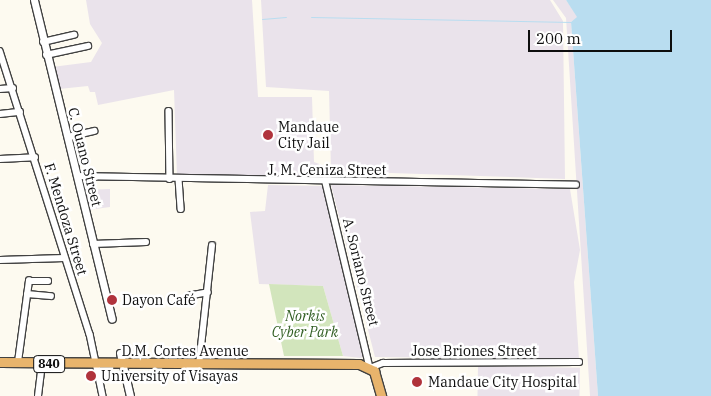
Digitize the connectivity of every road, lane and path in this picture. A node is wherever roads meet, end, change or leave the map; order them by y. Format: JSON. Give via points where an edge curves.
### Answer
{"nodes":[{"id":1,"x":34,"y":0,"type":"edge"},
{"id":2,"x":74,"y":35,"type":"dead end"},
{"id":3,"x":43,"y":42,"type":"junction"},
{"id":4,"x":88,"y":46,"type":"dead end"},
{"id":5,"x":0,"y":51,"type":"edge"},
{"id":6,"x":46,"y":55,"type":"junction"},
{"id":7,"x":0,"y":88,"type":"edge"},
{"id":8,"x":13,"y":88,"type":"junction"},
{"id":9,"x":169,"y":111,"type":"dead end"},
{"id":10,"x":20,"y":112,"type":"junction"},
{"id":11,"x":0,"y":114,"type":"edge"},
{"id":12,"x":94,"y":132,"type":"dead end"},
{"id":13,"x":68,"y":137,"type":"junction"},
{"id":14,"x":35,"y":157,"type":"junction"},
{"id":15,"x":0,"y":159,"type":"edge"},
{"id":16,"x":78,"y":176,"type":"junction"},
{"id":17,"x":170,"y":179,"type":"junction"},
{"id":18,"x":179,"y":179,"type":"junction"},
{"id":19,"x":326,"y":183,"type":"junction"},
{"id":20,"x":576,"y":185,"type":"dead end"},
{"id":21,"x":181,"y":209,"type":"dead end"},
{"id":22,"x":146,"y":242,"type":"dead end"},
{"id":23,"x":92,"y":244,"type":"junction"},
{"id":24,"x":212,"y":246,"type":"dead end"},
{"id":25,"x":64,"y":258,"type":"junction"},
{"id":26,"x":0,"y":260,"type":"edge"},
{"id":27,"x":48,"y":281,"type":"dead end"},
{"id":28,"x":208,"y":292,"type":"junction"},
{"id":29,"x":27,"y":294,"type":"junction"},
{"id":30,"x":51,"y":296,"type":"dead end"},
{"id":31,"x":188,"y":296,"type":"dead end"},
{"id":32,"x":112,"y":319,"type":"dead end"},
{"id":33,"x":120,"y":353,"type":"dead end"},
{"id":34,"x":0,"y":362,"type":"edge"},
{"id":35,"x":18,"y":362,"type":"junction"},
{"id":36,"x":579,"y":362,"type":"dead end"},
{"id":37,"x":42,"y":363,"type":"junction"},
{"id":38,"x":98,"y":364,"type":"junction"},
{"id":39,"x":123,"y":365,"type":"junction"},
{"id":40,"x":199,"y":365,"type":"junction"},
{"id":41,"x":370,"y":368,"type":"junction"},
{"id":42,"x":38,"y":396,"type":"edge"},
{"id":43,"x":103,"y":396,"type":"edge"},
{"id":44,"x":130,"y":396,"type":"edge"},
{"id":45,"x":381,"y":396,"type":"edge"}],
"edges":[{"from":1,"to":3,"type":"street","name":"C. Ouano Street"},
{"from":2,"to":3,"type":"street"},
{"from":3,"to":6,"type":"street","name":"C. Ouano Street"},
{"from":4,"to":6,"type":"street"},
{"from":5,"to":8,"type":"street","name":"F. Mendoza Street"},
{"from":6,"to":13,"type":"street","name":"C. Ouano Street"},
{"from":7,"to":8,"type":"street"},
{"from":8,"to":10,"type":"street","name":"F. Mendoza Street"},
{"from":9,"to":17,"type":"street"},
{"from":10,"to":11,"type":"street"},
{"from":10,"to":14,"type":"street","name":"F. Mendoza Street"},
{"from":12,"to":13,"type":"street"},
{"from":13,"to":16,"type":"street","name":"C. Ouano Street"},
{"from":14,"to":15,"type":"street"},
{"from":14,"to":25,"type":"street","name":"F. Mendoza Street"},
{"from":16,"to":17,"type":"street","name":"J. M. Ceniza Street"},
{"from":16,"to":23,"type":"street","name":"C. Ouano Street"},
{"from":17,"to":18,"type":"street","name":"J. M. Ceniza Street"},
{"from":18,"to":19,"type":"street","name":"J. M. Ceniza Street"},
{"from":18,"to":21,"type":"street"},
{"from":19,"to":20,"type":"street","name":"J. M. Ceniza Street"},
{"from":19,"to":41,"type":"street","name":"A. Soriano Street"},
{"from":22,"to":23,"type":"street"},
{"from":23,"to":32,"type":"street","name":"C. Ouano Street"},
{"from":24,"to":28,"type":"street"},
{"from":25,"to":26,"type":"street"},
{"from":25,"to":38,"type":"street","name":"F. Mendoza Street"},
{"from":27,"to":29,"type":"street","via":[[29,280]]},
{"from":28,"to":31,"type":"street"},
{"from":28,"to":40,"type":"street"},
{"from":29,"to":30,"type":"street"},
{"from":29,"to":35,"type":"street"},
{"from":33,"to":39,"type":"street"},
{"from":34,"to":35,"type":"highway","name":"D.M. Cortes Avenue","number":"840"},
{"from":35,"to":37,"type":"highway","name":"D.M. Cortes Avenue","number":"840"},
{"from":36,"to":41,"type":"street","name":"Jose Briones Street","via":[[384,363]]},
{"from":37,"to":38,"type":"highway","name":"D.M. Cortes Avenue","number":"840"},
{"from":37,"to":42,"type":"street"},
{"from":38,"to":39,"type":"highway","name":"D.M. Cortes Avenue","number":"840"},
{"from":38,"to":43,"type":"street","name":"F. Mendoza Street"},
{"from":39,"to":40,"type":"highway","name":"D.M. Cortes Avenue","number":"840"},
{"from":39,"to":44,"type":"street"},
{"from":40,"to":41,"type":"highway","name":"D.M. Cortes Avenue","number":"840","via":[[347,363]]},
{"from":41,"to":45,"type":"highway"}]}
